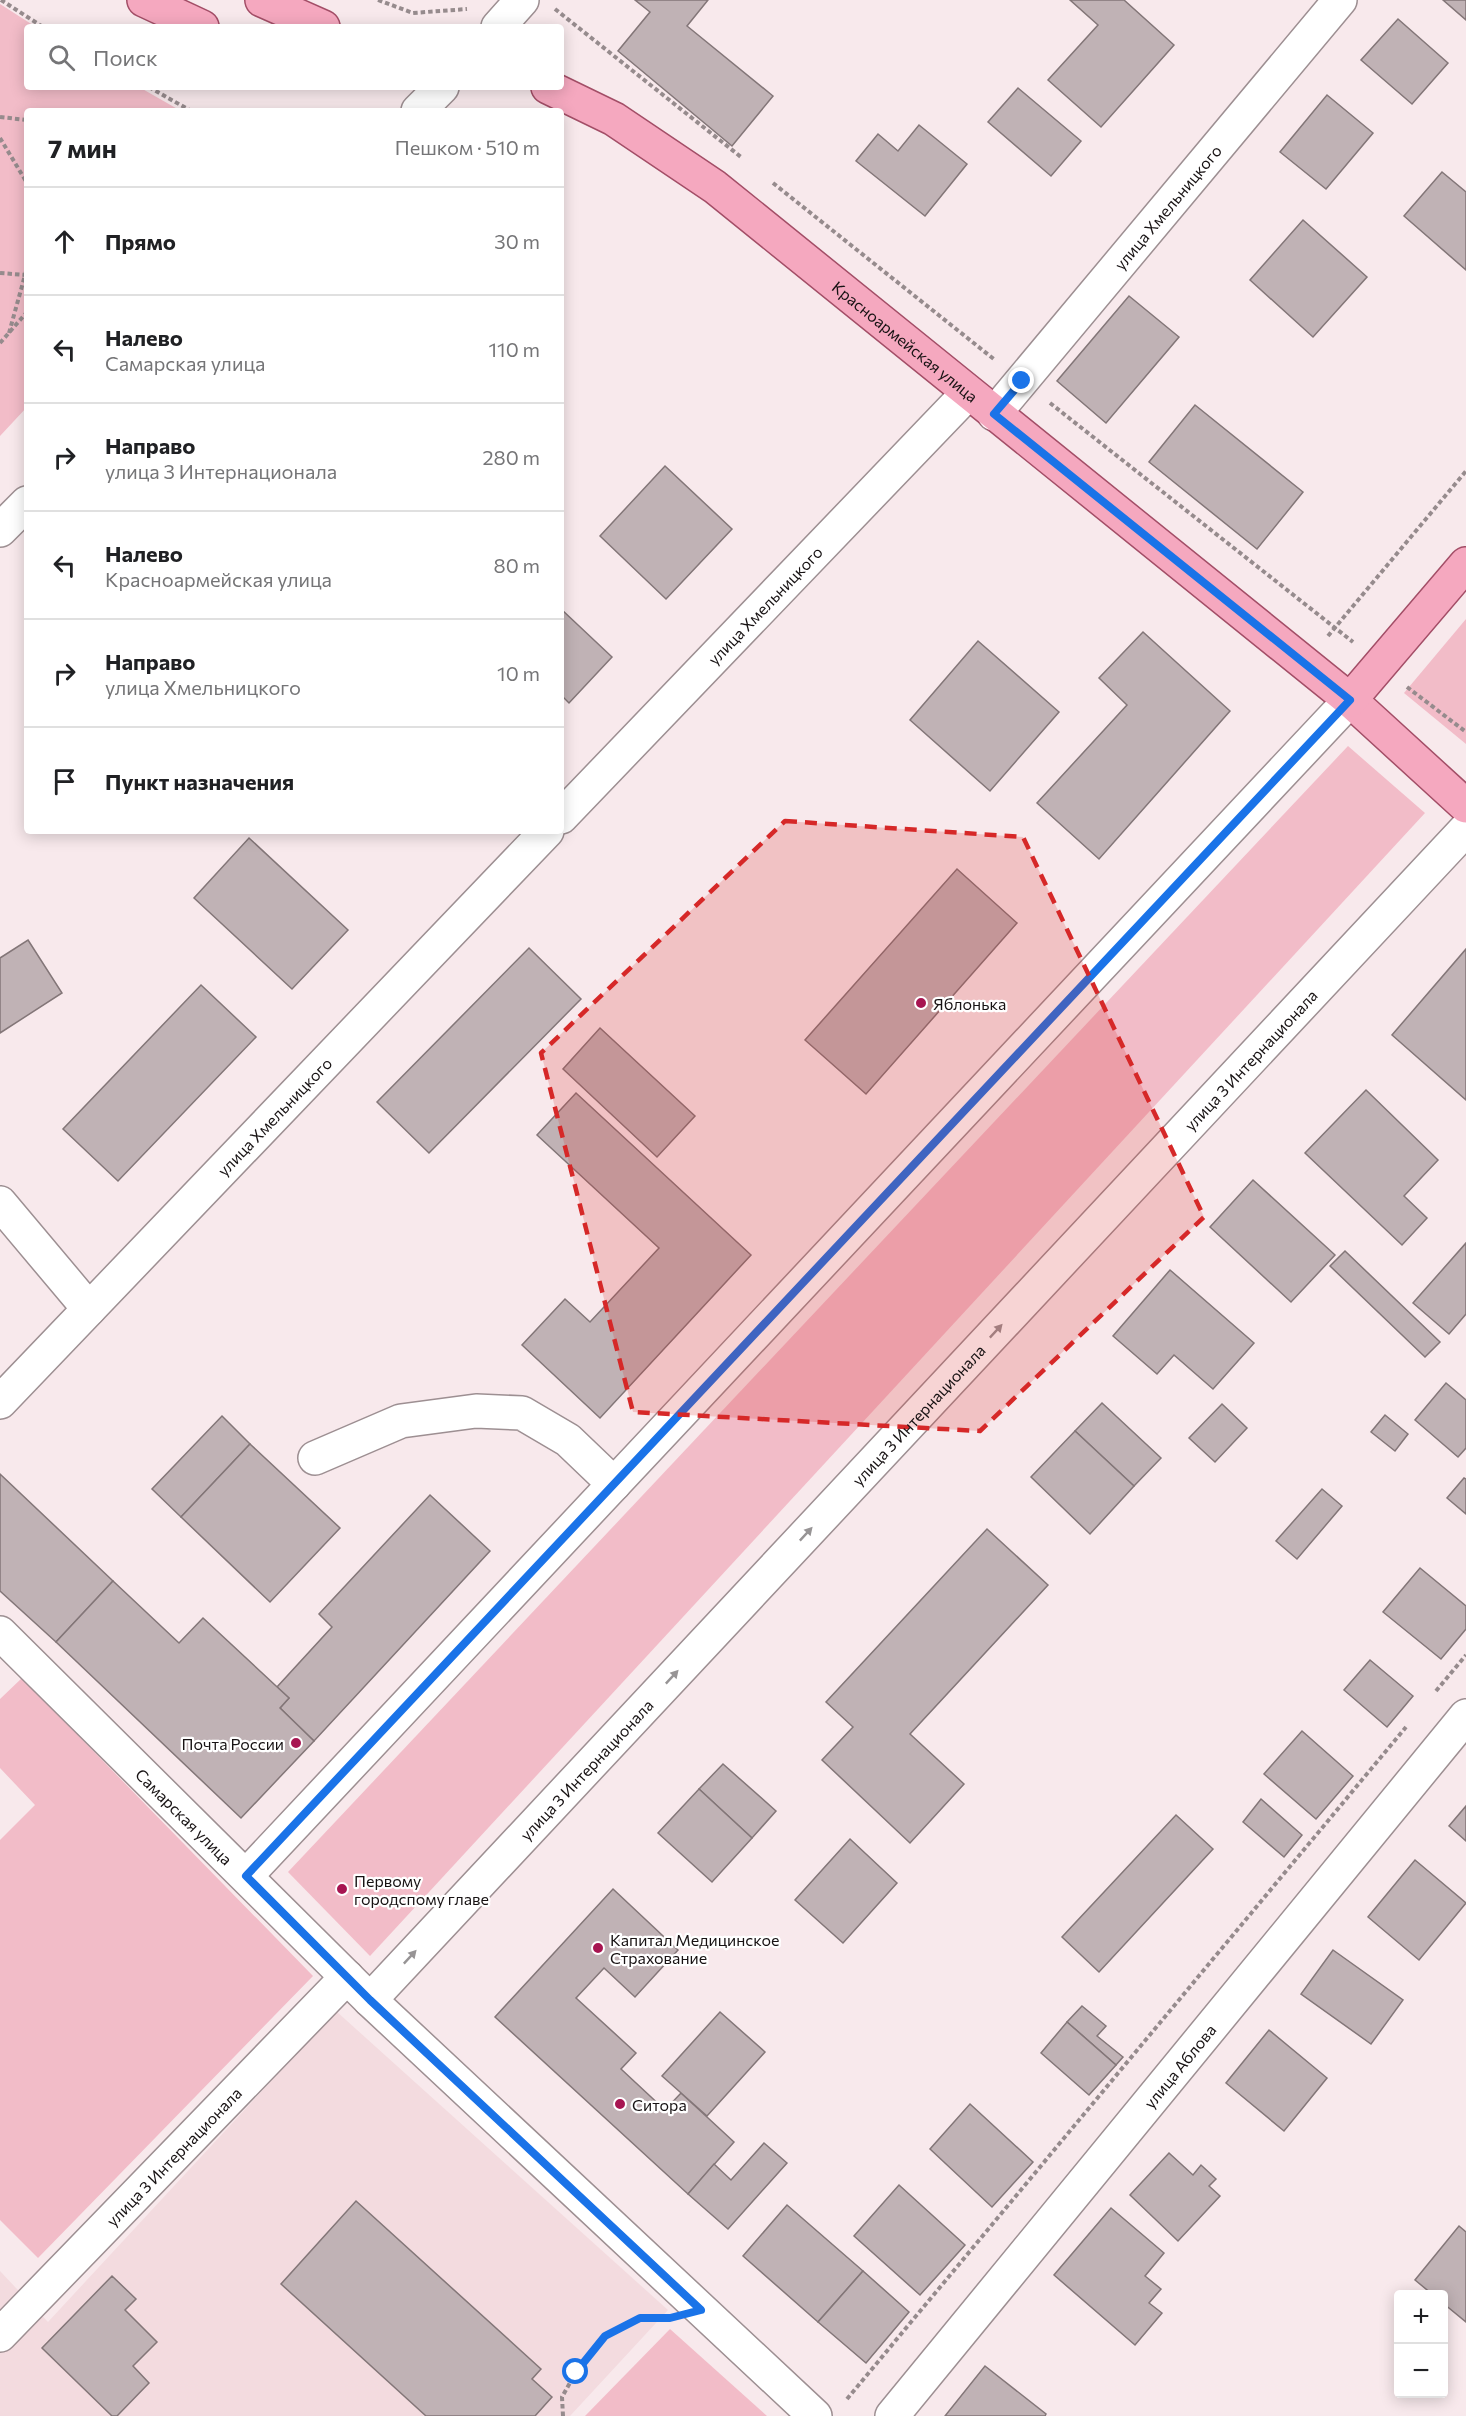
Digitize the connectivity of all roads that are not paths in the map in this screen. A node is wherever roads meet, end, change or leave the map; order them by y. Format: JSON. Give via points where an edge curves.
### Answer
{"nodes":[{"id":1,"x":144,"y":0,"type":"edge"},
{"id":2,"x":262,"y":0,"type":"edge"},
{"id":3,"x":522,"y":0,"type":"edge"},
{"id":4,"x":1340,"y":0,"type":"edge"},
{"id":5,"x":196,"y":24,"type":"edge"},
{"id":6,"x":316,"y":24,"type":"edge"},
{"id":7,"x":501,"y":24,"type":"edge"},
{"id":8,"x":439,"y":90,"type":"edge"},
{"id":9,"x":554,"y":90,"type":"edge"},
{"id":10,"x":421,"y":108,"type":"edge"},
{"id":11,"x":968,"y":393,"type":"junction"},
{"id":12,"x":994,"y":414,"type":"junction"},
{"id":13,"x":24,"y":506,"type":"edge"},
{"id":14,"x":0,"y":530,"type":"edge"},
{"id":15,"x":1466,"y":564,"type":"edge"},
{"id":16,"x":1350,"y":700,"type":"junction"},
{"id":17,"x":1466,"y":806,"type":"edge"},
{"id":18,"x":564,"y":814,"type":"edge"},
{"id":19,"x":1466,"y":829,"type":"edge"},
{"id":20,"x":545,"y":834,"type":"edge"},
{"id":21,"x":0,"y":1203,"type":"edge"},
{"id":22,"x":89,"y":1309,"type":"junction"},
{"id":23,"x":0,"y":1402,"type":"edge"},
{"id":24,"x":315,"y":1458,"type":"dead end"},
{"id":25,"x":614,"y":1484,"type":"junction"},
{"id":26,"x":0,"y":1633,"type":"edge"},
{"id":27,"x":1466,"y":1716,"type":"edge"},
{"id":28,"x":246,"y":1876,"type":"junction"},
{"id":29,"x":347,"y":1977,"type":"junction"},
{"id":30,"x":370,"y":2000,"type":"junction"},
{"id":31,"x":0,"y":2335,"type":"edge"},
{"id":32,"x":827,"y":2411,"type":"edge"},
{"id":33,"x":892,"y":2416,"type":"edge"}],
"edges":[{"from":1,"to":5,"type":"main road"},
{"from":2,"to":6,"type":"main road"},
{"from":3,"to":7,"type":"street"},
{"from":4,"to":12,"type":"street","name":"улица Хмельницкого"},
{"from":8,"to":10,"type":"street"},
{"from":9,"to":11,"type":"main road","name":"Красноармейская улица","via":[[614,119],[715,187]]},
{"from":11,"to":12,"type":"main road","name":"Красноармейская улица"},
{"from":11,"to":18,"type":"street","name":"улица Хмельницкого"},
{"from":12,"to":16,"type":"main road","name":"Красноармейская улица"},
{"from":13,"to":14,"type":"street"},
{"from":15,"to":16,"type":"main road"},
{"from":16,"to":17,"type":"main road","name":"Красноармейская улица"},
{"from":16,"to":25,"type":"street"},
{"from":30,"to":19,"type":"street","name":"улица 3 Интернационала","one_way":true},
{"from":20,"to":22,"type":"street","name":"улица Хмельницкого"},
{"from":21,"to":22,"type":"street"},
{"from":22,"to":23,"type":"street","name":"улица Хмельницкого"},
{"from":24,"to":25,"type":"street","via":[[401,1421],[476,1411],[522,1413],[568,1440]]},
{"from":25,"to":28,"type":"street"},
{"from":26,"to":28,"type":"street","name":"Самарская улица"},
{"from":27,"to":33,"type":"street","name":"улица Аблова"},
{"from":28,"to":29,"type":"street","name":"Самарская улица"},
{"from":29,"to":30,"type":"street","name":"Самарская улица"},
{"from":29,"to":31,"type":"street","name":"улица 3 Интернационала"},
{"from":30,"to":32,"type":"street","name":"Самарская улица","via":[[701,2310]]}]}
